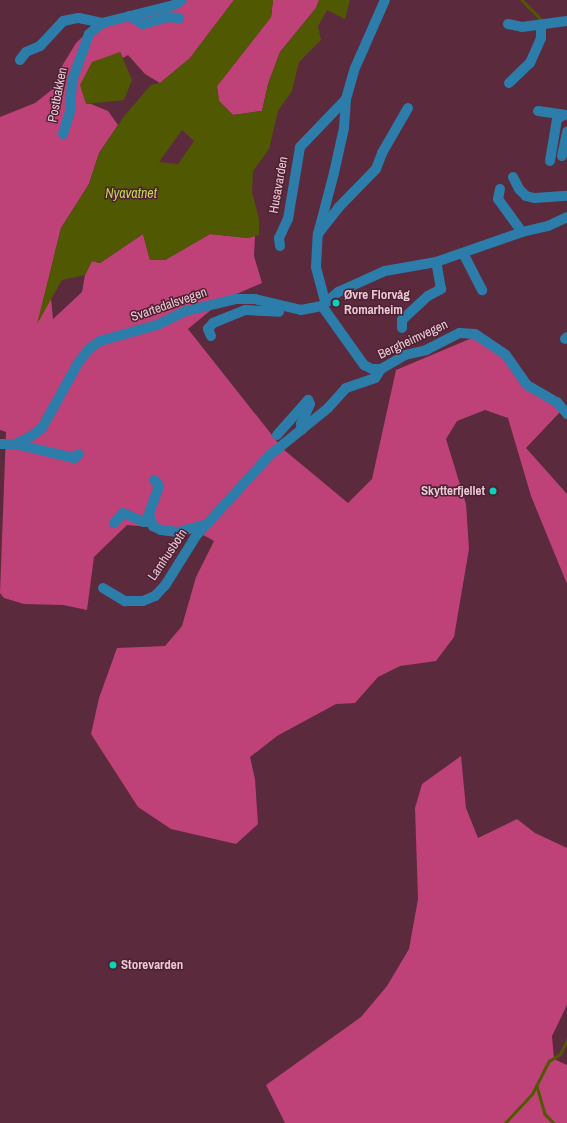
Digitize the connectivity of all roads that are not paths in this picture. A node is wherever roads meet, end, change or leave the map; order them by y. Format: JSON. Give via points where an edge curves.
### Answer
{"nodes":[{"id":1,"x":182,"y":0,"type":"edge"},
{"id":2,"x":385,"y":0,"type":"edge"},
{"id":3,"x":129,"y":16,"type":"junction"},
{"id":4,"x":179,"y":18,"type":"dead end"},
{"id":5,"x":567,"y":21,"type":"edge"},
{"id":6,"x":103,"y":23,"type":"junction"},
{"id":7,"x":508,"y":24,"type":"dead end"},
{"id":8,"x":541,"y":25,"type":"junction"},
{"id":9,"x":20,"y":60,"type":"dead end"},
{"id":10,"x":509,"y":83,"type":"dead end"},
{"id":11,"x":346,"y":99,"type":"junction"},
{"id":12,"x":408,"y":108,"type":"dead end"},
{"id":13,"x":538,"y":111,"type":"dead end"},
{"id":14,"x":566,"y":115,"type":"edge"},
{"id":15,"x":567,"y":132,"type":"edge"},
{"id":16,"x":63,"y":134,"type":"dead end"},
{"id":17,"x":562,"y":156,"type":"dead end"},
{"id":18,"x":550,"y":161,"type":"dead end"},
{"id":19,"x":513,"y":177,"type":"dead end"},
{"id":20,"x":500,"y":189,"type":"dead end"},
{"id":21,"x":567,"y":196,"type":"edge"},
{"id":22,"x":567,"y":217,"type":"edge"},
{"id":23,"x":522,"y":232,"type":"junction"},
{"id":24,"x":318,"y":234,"type":"junction"},
{"id":25,"x":280,"y":246,"type":"dead end"},
{"id":26,"x":463,"y":253,"type":"junction"},
{"id":27,"x":436,"y":262,"type":"junction"},
{"id":28,"x":482,"y":290,"type":"dead end"},
{"id":29,"x":323,"y":304,"type":"junction"},
{"id":30,"x":288,"y":308,"type":"junction"},
{"id":31,"x":402,"y":328,"type":"dead end"},
{"id":32,"x":211,"y":336,"type":"dead end"},
{"id":33,"x":381,"y":370,"type":"junction"},
{"id":34,"x":567,"y":414,"type":"edge"},
{"id":35,"x":302,"y":430,"type":"junction"},
{"id":36,"x":277,"y":435,"type":"dead end"},
{"id":37,"x":0,"y":444,"type":"edge"},
{"id":38,"x":15,"y":444,"type":"junction"},
{"id":39,"x":79,"y":454,"type":"dead end"},
{"id":40,"x":154,"y":480,"type":"dead end"},
{"id":41,"x":150,"y":520,"type":"junction"},
{"id":42,"x":114,"y":523,"type":"dead end"},
{"id":43,"x":209,"y":523,"type":"junction"},
{"id":44,"x":103,"y":588,"type":"dead end"}],
"edges":[{"from":1,"to":3,"type":"street","name":"Postbakken","via":[[174,5]]},
{"from":2,"to":11,"type":"street","name":"Husavarden","via":[[358,59]]},
{"from":3,"to":4,"type":"street","via":[[135,22],[143,24],[167,17]]},
{"from":3,"to":6,"type":"street","name":"Postbakken"},
{"from":5,"to":8,"type":"street"},
{"from":6,"to":9,"type":"street","name":"Postbakken","via":[[84,18],[63,21],[40,46],[26,52]]},
{"from":6,"to":16,"type":"street","name":"Postbakken","via":[[89,34],[85,43],[72,82],[70,111]]},
{"from":7,"to":8,"type":"street","via":[[522,27]]},
{"from":8,"to":10,"type":"street","via":[[542,38],[530,63]]},
{"from":11,"to":24,"type":"street","name":"Husavarden","via":[[344,128]]},
{"from":11,"to":25,"type":"street","name":"Husavarden","via":[[300,147],[288,219],[279,238]]},
{"from":12,"to":24,"type":"street","via":[[382,153],[376,169],[338,208]]},
{"from":13,"to":14,"type":"street"},
{"from":14,"to":18,"type":"street","via":[[557,119]]},
{"from":15,"to":17,"type":"street"},
{"from":19,"to":21,"type":"street","via":[[526,196]]},
{"from":20,"to":23,"type":"street","via":[[498,199]]},
{"from":22,"to":23,"type":"street","via":[[548,226]]},
{"from":23,"to":26,"type":"street"},
{"from":24,"to":29,"type":"street","name":"Husavarden","via":[[316,267]]},
{"from":26,"to":27,"type":"street"},
{"from":26,"to":28,"type":"street"},
{"from":27,"to":29,"type":"street","via":[[385,271],[343,289]]},
{"from":27,"to":31,"type":"street","via":[[441,289],[428,296],[402,320]]},
{"from":29,"to":30,"type":"street","name":"Svartedalsvegen","via":[[301,310]]},
{"from":29,"to":33,"type":"street","name":"Bergheimvegen","via":[[364,365]]},
{"from":30,"to":32,"type":"street","name":"Svartedalsvegen","via":[[280,312],[245,310],[213,323],[208,329]]},
{"from":30,"to":38,"type":"street","name":"Svartedalsvegen","via":[[249,298],[217,302],[186,311],[157,325],[100,341],[89,348],[78,363],[46,423],[36,434]]},
{"from":33,"to":34,"type":"street","name":"Bergheimvegen","via":[[405,355],[426,350],[452,336],[460,333],[475,334],[506,355],[527,385],[557,402]]},
{"from":33,"to":35,"type":"street","name":"Lamhusbotn","via":[[375,378],[346,388]]},
{"from":35,"to":36,"type":"street","via":[[301,424],[310,404],[308,400]]},
{"from":35,"to":43,"type":"street","name":"Lamhusbotn","via":[[270,455]]},
{"from":37,"to":38,"type":"street","name":"Svartedalsvegen"},
{"from":38,"to":39,"type":"street","name":"Svartedalsvegen","via":[[74,458]]},
{"from":40,"to":41,"type":"street","via":[[158,483],[159,489],[149,514]]},
{"from":41,"to":42,"type":"street","via":[[144,522],[122,513]]},
{"from":41,"to":43,"type":"street","name":"Lamhusbotn","via":[[156,528],[178,532]]},
{"from":43,"to":44,"type":"street","name":"Lamhusbotn","via":[[196,536],[166,584],[155,596],[138,601],[125,601]]}]}
